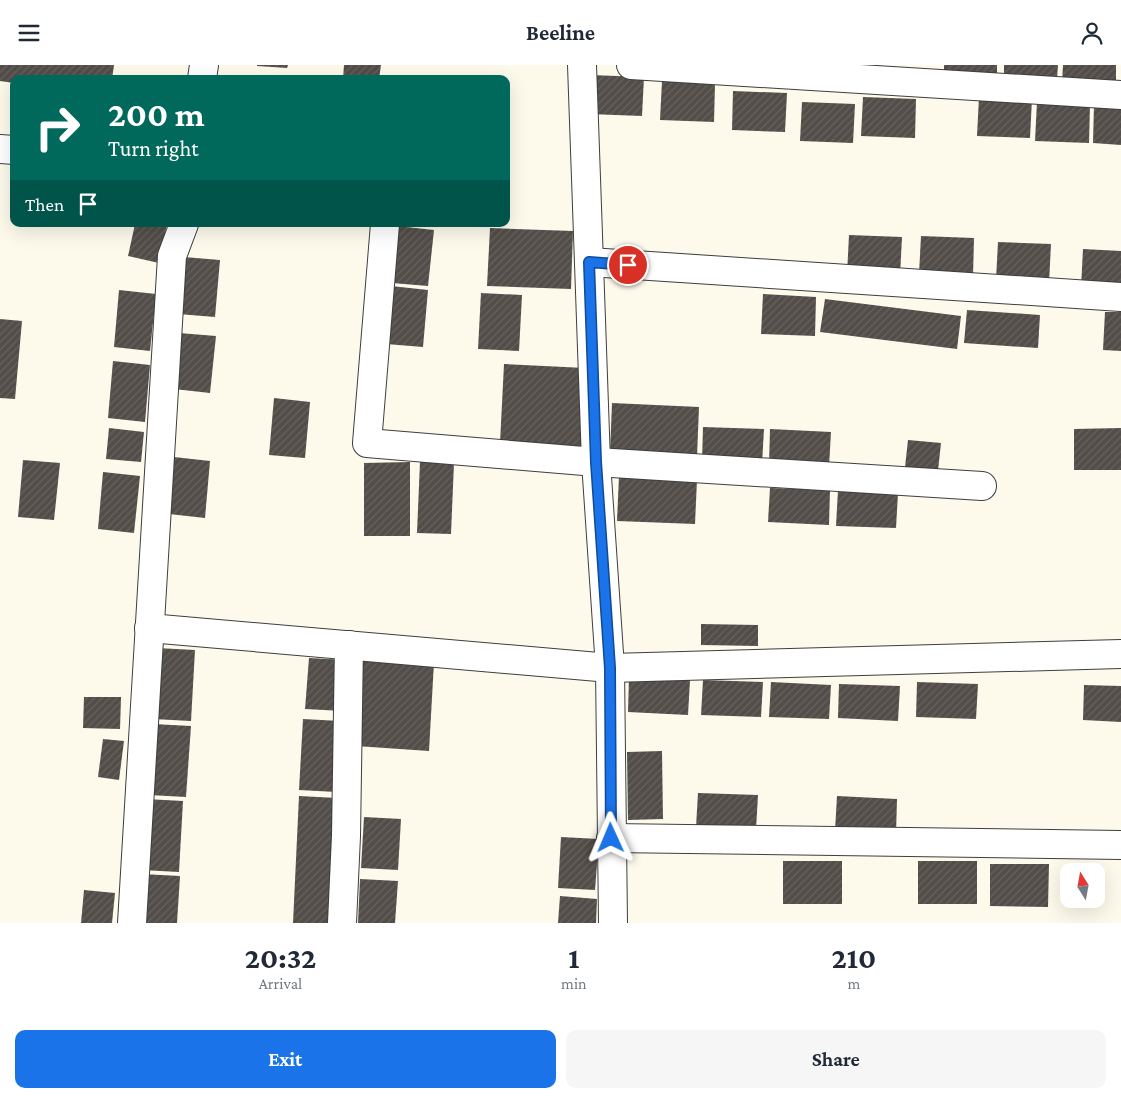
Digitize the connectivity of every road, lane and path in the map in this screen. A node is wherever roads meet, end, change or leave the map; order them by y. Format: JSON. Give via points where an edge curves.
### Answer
{"nodes":[{"id":1,"x":582,"y":65,"type":"edge"},
{"id":2,"x":631,"y":65,"type":"edge"},
{"id":3,"x":1121,"y":95,"type":"edge"},
{"id":4,"x":183,"y":227,"type":"edge"},
{"id":5,"x":385,"y":227,"type":"edge"},
{"id":6,"x":589,"y":262,"type":"junction"},
{"id":7,"x":1121,"y":297,"type":"edge"},
{"id":8,"x":596,"y":462,"type":"junction"},
{"id":9,"x":982,"y":486,"type":"dead end"},
{"id":10,"x":149,"y":628,"type":"junction"},
{"id":11,"x":349,"y":645,"type":"junction"},
{"id":12,"x":1121,"y":654,"type":"edge"},
{"id":13,"x":610,"y":668,"type":"junction"},
{"id":14,"x":611,"y":838,"type":"junction"},
{"id":15,"x":1121,"y":845,"type":"edge"},
{"id":16,"x":132,"y":923,"type":"edge"},
{"id":17,"x":342,"y":923,"type":"edge"},
{"id":18,"x":613,"y":923,"type":"edge"}],
"edges":[{"from":1,"to":6,"type":"street"},
{"from":2,"to":3,"type":"street"},
{"from":4,"to":10,"type":"street","via":[[172,257]]},
{"from":5,"to":8,"type":"street","via":[[367,443]]},
{"from":6,"to":7,"type":"street"},
{"from":6,"to":8,"type":"street"},
{"from":8,"to":9,"type":"street"},
{"from":8,"to":13,"type":"street"},
{"from":10,"to":11,"type":"street"},
{"from":10,"to":16,"type":"street"},
{"from":11,"to":13,"type":"street"},
{"from":11,"to":17,"type":"street"},
{"from":12,"to":13,"type":"street"},
{"from":13,"to":14,"type":"street"},
{"from":14,"to":15,"type":"street"},
{"from":14,"to":18,"type":"street"}]}
